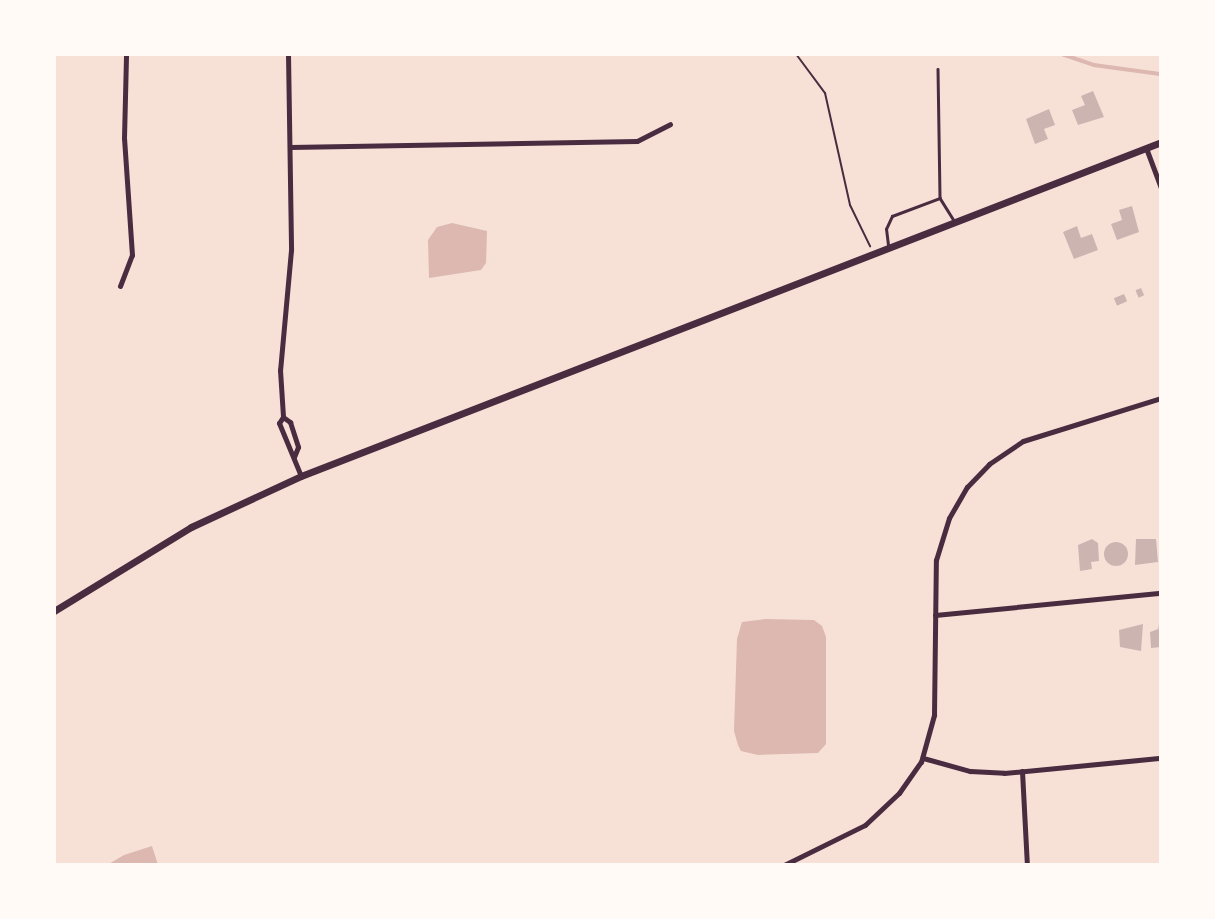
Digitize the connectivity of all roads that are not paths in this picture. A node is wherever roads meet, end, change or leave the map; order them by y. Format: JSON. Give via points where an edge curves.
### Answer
{"nodes":[{"id":1,"x":125,"y":54,"type":"edge"},
{"id":2,"x":288,"y":54,"type":"edge"},
{"id":3,"x":938,"y":69,"type":"dead end"},
{"id":4,"x":670,"y":124,"type":"dead end"},
{"id":5,"x":1161,"y":142,"type":"edge"},
{"id":6,"x":290,"y":147,"type":"junction"},
{"id":7,"x":1146,"y":148,"type":"junction"},
{"id":8,"x":1161,"y":188,"type":"edge"},
{"id":9,"x":940,"y":198,"type":"junction"},
{"id":10,"x":954,"y":222,"type":"junction"},
{"id":11,"x":888,"y":247,"type":"junction"},
{"id":12,"x":120,"y":286,"type":"dead end"},
{"id":13,"x":1161,"y":398,"type":"edge"},
{"id":14,"x":283,"y":416,"type":"junction"},
{"id":15,"x":294,"y":457,"type":"junction"},
{"id":16,"x":302,"y":477,"type":"junction"},
{"id":17,"x":1161,"y":593,"type":"edge"},
{"id":18,"x":54,"y":611,"type":"edge"},
{"id":19,"x":935,"y":615,"type":"junction"},
{"id":20,"x":923,"y":758,"type":"junction"},
{"id":21,"x":1161,"y":758,"type":"edge"},
{"id":22,"x":1023,"y":772,"type":"junction"},
{"id":23,"x":784,"y":865,"type":"edge"},
{"id":24,"x":1027,"y":865,"type":"edge"}],
"edges":[{"from":1,"to":12,"type":"street","via":[[124,138],[132,255]]},
{"from":2,"to":6,"type":"street"},
{"from":3,"to":9,"type":"lane"},
{"from":4,"to":6,"type":"street","via":[[637,141]]},
{"from":5,"to":7,"type":"street"},
{"from":6,"to":14,"type":"street","via":[[291,250],[280,383]]},
{"from":7,"to":8,"type":"street"},
{"from":7,"to":10,"type":"street"},
{"from":9,"to":10,"type":"lane"},
{"from":9,"to":11,"type":"lane","via":[[892,216],[886,229]]},
{"from":10,"to":11,"type":"street"},
{"from":11,"to":16,"type":"street"},
{"from":13,"to":19,"type":"street","via":[[1031,438],[989,464],[960,497],[945,529],[935,568]]},
{"from":14,"to":15,"type":"street","via":[[290,422],[298,447]]},
{"from":14,"to":15,"type":"street","via":[[279,423],[286,449]]},
{"from":15,"to":16,"type":"street"},
{"from":16,"to":18,"type":"street","via":[[191,527]]},
{"from":17,"to":19,"type":"street"},
{"from":19,"to":20,"type":"street","via":[[934,715]]},
{"from":20,"to":22,"type":"street","via":[[970,772]]},
{"from":20,"to":23,"type":"street","via":[[909,782],[866,825]]},
{"from":21,"to":22,"type":"street"},
{"from":22,"to":24,"type":"street"}]}
